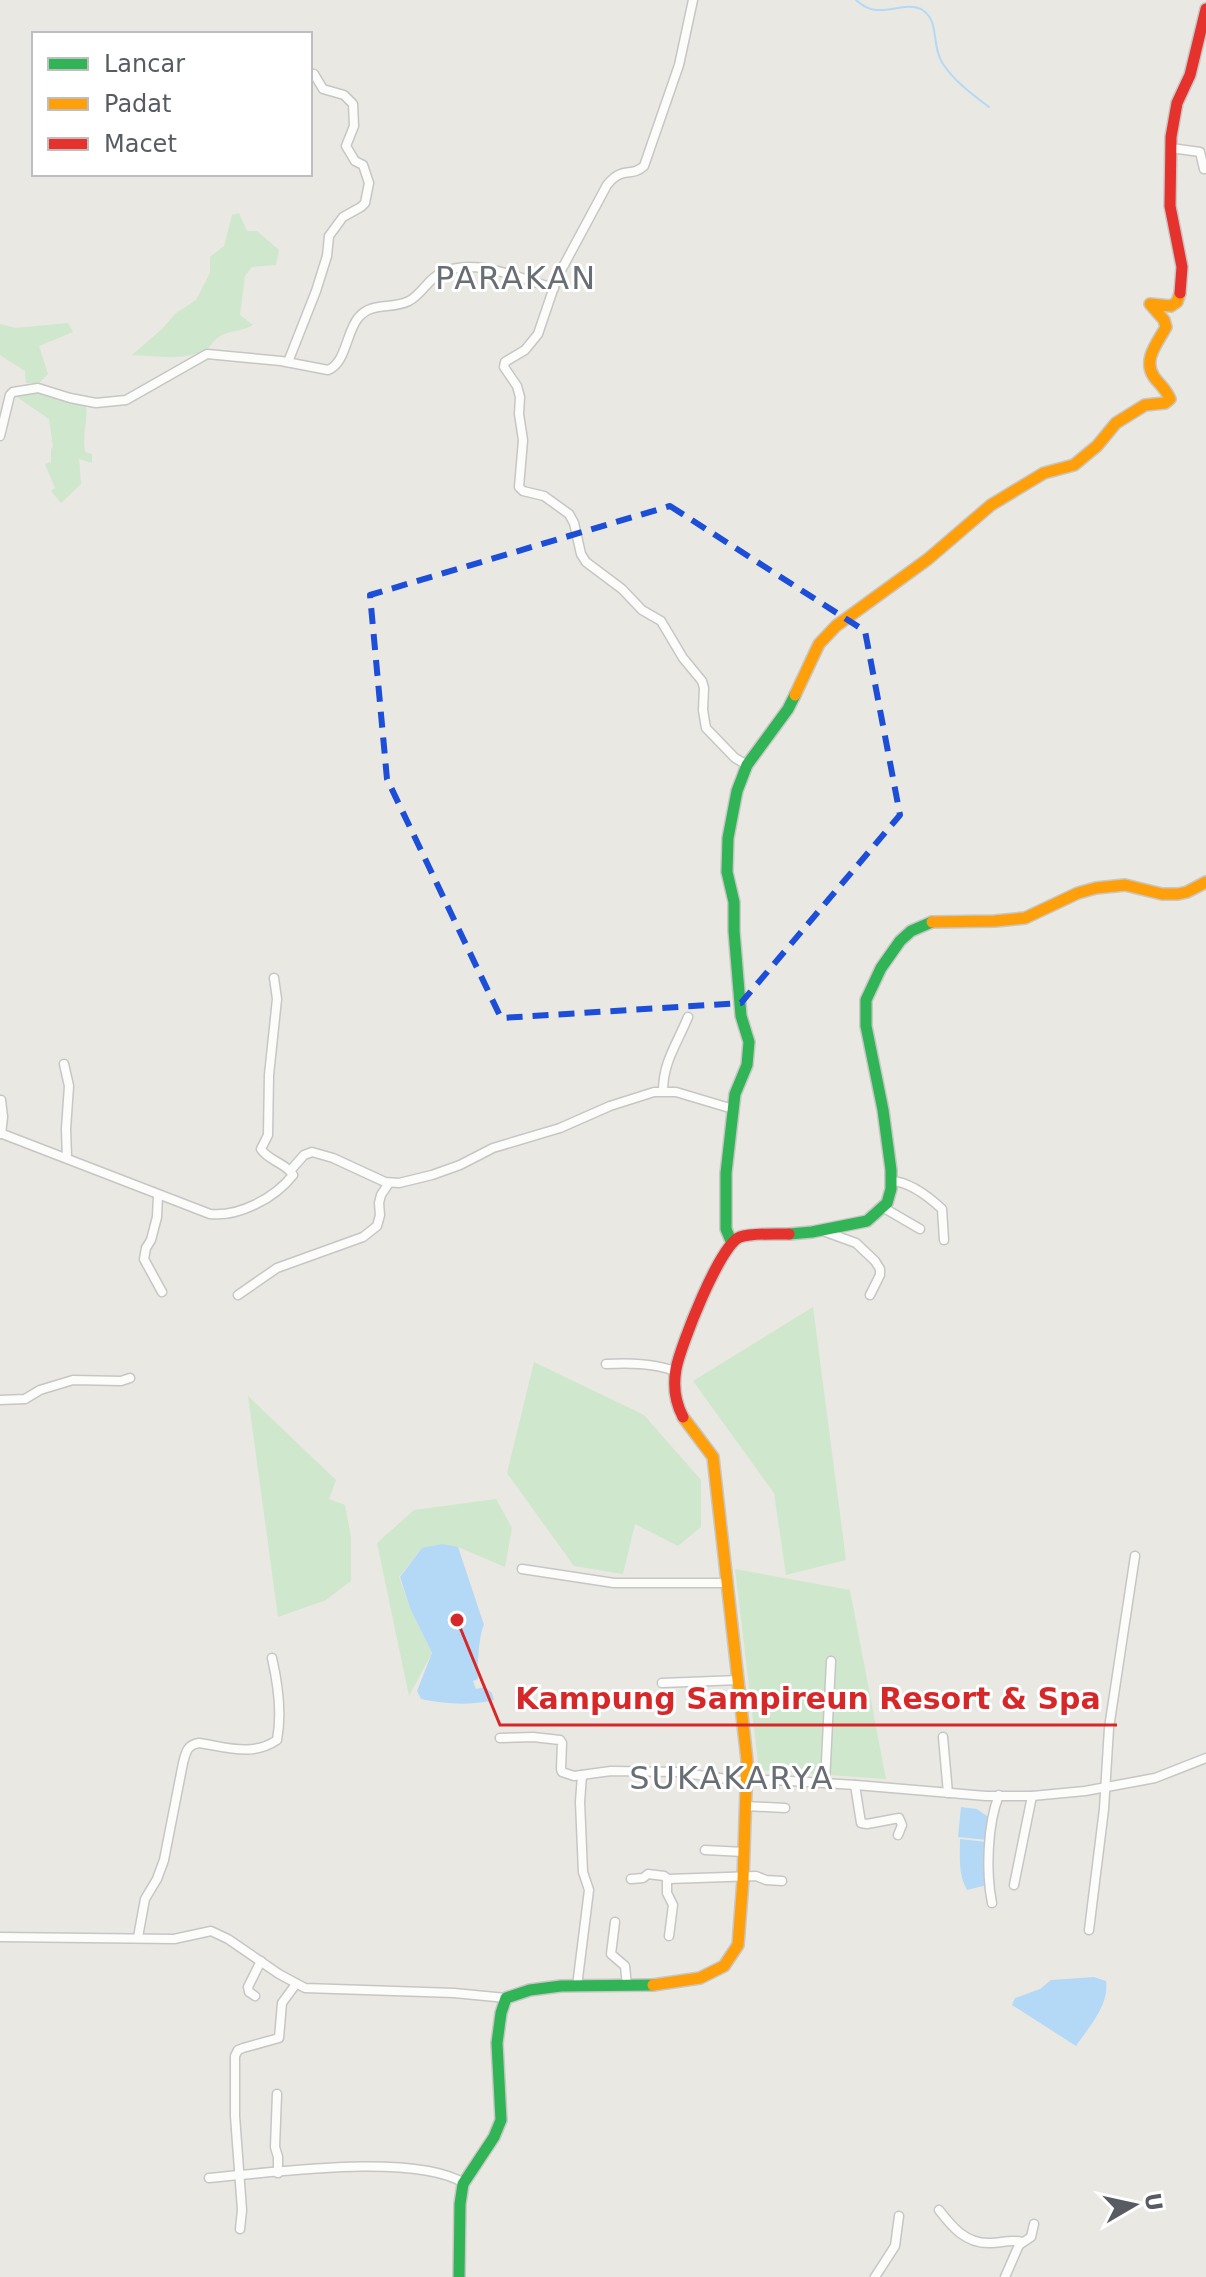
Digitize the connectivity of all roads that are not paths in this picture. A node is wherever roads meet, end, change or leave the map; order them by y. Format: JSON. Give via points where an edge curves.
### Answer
{"nodes":[{"id":1,"x":693,"y":0,"type":"edge"},
{"id":2,"x":1206,"y":9,"type":"edge"},
{"id":3,"x":314,"y":74,"type":"dead end"},
{"id":4,"x":1171,"y":148,"type":"junction"},
{"id":5,"x":1206,"y":169,"type":"edge"},
{"id":6,"x":554,"y":288,"type":"junction"},
{"id":7,"x":288,"y":362,"type":"junction"},
{"id":8,"x":0,"y":436,"type":"edge"},
{"id":9,"x":747,"y":765,"type":"junction"},
{"id":10,"x":1206,"y":882,"type":"edge"},
{"id":11,"x":274,"y":978,"type":"dead end"},
{"id":12,"x":688,"y":1017,"type":"dead end"},
{"id":13,"x":64,"y":1064,"type":"dead end"},
{"id":14,"x":663,"y":1091,"type":"junction"},
{"id":15,"x":1,"y":1100,"type":"edge"},
{"id":16,"x":733,"y":1109,"type":"junction"},
{"id":17,"x":0,"y":1134,"type":"edge"},
{"id":18,"x":67,"y":1158,"type":"junction"},
{"id":19,"x":290,"y":1171,"type":"junction"},
{"id":20,"x":892,"y":1181,"type":"junction"},
{"id":21,"x":389,"y":1183,"type":"junction"},
{"id":22,"x":158,"y":1195,"type":"junction"},
{"id":23,"x":884,"y":1208,"type":"junction"},
{"id":24,"x":920,"y":1229,"type":"dead end"},
{"id":25,"x":822,"y":1230,"type":"junction"},
{"id":26,"x":944,"y":1240,"type":"dead end"},
{"id":27,"x":731,"y":1241,"type":"junction"},
{"id":28,"x":162,"y":1292,"type":"dead end"},
{"id":29,"x":238,"y":1295,"type":"dead end"},
{"id":30,"x":870,"y":1295,"type":"dead end"},
{"id":31,"x":606,"y":1364,"type":"dead end"},
{"id":32,"x":675,"y":1371,"type":"junction"},
{"id":33,"x":130,"y":1378,"type":"dead end"},
{"id":34,"x":0,"y":1400,"type":"edge"},
{"id":35,"x":1135,"y":1556,"type":"dead end"},
{"id":36,"x":522,"y":1569,"type":"dead end"},
{"id":37,"x":728,"y":1583,"type":"junction"},
{"id":38,"x":272,"y":1658,"type":"dead end"},
{"id":39,"x":831,"y":1661,"type":"dead end"},
{"id":40,"x":739,"y":1680,"type":"junction"},
{"id":41,"x":662,"y":1683,"type":"dead end"},
{"id":42,"x":943,"y":1737,"type":"dead end"},
{"id":43,"x":500,"y":1738,"type":"dead end"},
{"id":44,"x":1206,"y":1758,"type":"edge"},
{"id":45,"x":582,"y":1775,"type":"junction"},
{"id":46,"x":746,"y":1780,"type":"junction"},
{"id":47,"x":825,"y":1783,"type":"junction"},
{"id":48,"x":855,"y":1785,"type":"junction"},
{"id":49,"x":1106,"y":1787,"type":"junction"},
{"id":50,"x":948,"y":1793,"type":"junction"},
{"id":51,"x":999,"y":1795,"type":"junction"},
{"id":52,"x":1032,"y":1796,"type":"junction"},
{"id":53,"x":745,"y":1806,"type":"junction"},
{"id":54,"x":785,"y":1808,"type":"dead end"},
{"id":55,"x":898,"y":1835,"type":"dead end"},
{"id":56,"x":705,"y":1850,"type":"dead end"},
{"id":57,"x":744,"y":1852,"type":"junction"},
{"id":58,"x":743,"y":1877,"type":"junction"},
{"id":59,"x":631,"y":1879,"type":"dead end"},
{"id":60,"x":667,"y":1879,"type":"junction"},
{"id":61,"x":782,"y":1881,"type":"dead end"},
{"id":62,"x":1014,"y":1885,"type":"dead end"},
{"id":63,"x":992,"y":1903,"type":"dead end"},
{"id":64,"x":615,"y":1922,"type":"dead end"},
{"id":65,"x":1089,"y":1930,"type":"dead end"},
{"id":66,"x":669,"y":1936,"type":"dead end"},
{"id":67,"x":0,"y":1937,"type":"edge"},
{"id":68,"x":138,"y":1937,"type":"junction"},
{"id":69,"x":261,"y":1961,"type":"junction"},
{"id":70,"x":296,"y":1984,"type":"junction"},
{"id":71,"x":577,"y":1986,"type":"junction"},
{"id":72,"x":627,"y":1986,"type":"junction"},
{"id":73,"x":255,"y":1996,"type":"dead end"},
{"id":74,"x":506,"y":1998,"type":"junction"},
{"id":75,"x":277,"y":2094,"type":"dead end"},
{"id":76,"x":278,"y":2173,"type":"junction"},
{"id":77,"x":239,"y":2176,"type":"junction"},
{"id":78,"x":209,"y":2178,"type":"dead end"},
{"id":79,"x":464,"y":2183,"type":"junction"},
{"id":80,"x":939,"y":2210,"type":"dead end"},
{"id":81,"x":899,"y":2216,"type":"dead end"},
{"id":82,"x":1034,"y":2224,"type":"dead end"},
{"id":83,"x":240,"y":2229,"type":"dead end"},
{"id":84,"x":1022,"y":2242,"type":"junction"},
{"id":85,"x":459,"y":2277,"type":"edge"},
{"id":86,"x":875,"y":2277,"type":"edge"},
{"id":87,"x":1005,"y":2277,"type":"edge"}],
"edges":[{"from":1,"to":6,"type":"street","via":[[679,65],[644,166],[616,175],[607,185]]},
{"from":2,"to":4,"type":"main road","via":[[1189,78],[1177,102]]},
{"from":3,"to":7,"type":"street","via":[[323,89],[344,95],[353,104],[354,126],[346,146],[363,165],[369,183],[361,207],[343,217],[329,236],[316,291]]},
{"from":4,"to":5,"type":"street","via":[[1200,152]]},
{"from":4,"to":9,"type":"main road","via":[[1168,203],[1181,260],[1181,291],[1167,308],[1150,304],[1166,327],[1148,365],[1169,393],[1168,402],[1145,405],[1116,423],[1074,465],[1044,473],[991,505],[836,626],[819,644],[788,709]]},
{"from":6,"to":7,"type":"street","via":[[482,266],[442,272],[407,302],[379,305],[357,319],[333,368]]},
{"from":6,"to":9,"type":"street","via":[[538,334],[504,364],[520,397],[519,487],[569,514],[586,562],[661,621],[702,681],[706,728]]},
{"from":7,"to":8,"type":"street","via":[[207,354],[126,400],[96,403],[38,388],[13,392]]},
{"from":9,"to":16,"type":"main road","via":[[731,816],[727,854],[741,1016],[749,1042]]},
{"from":10,"to":20,"type":"main road","via":[[1178,894],[1125,885],[1096,888],[1025,918],[931,922],[900,941],[866,1000]]},
{"from":11,"to":19,"type":"street","via":[[268,1135],[261,1149]]},
{"from":12,"to":14,"type":"street","via":[[665,1067]]},
{"from":13,"to":18,"type":"street","via":[[69,1086]]},
{"from":14,"to":16,"type":"street"},
{"from":14,"to":21,"type":"street","via":[[493,1148],[432,1175]]},
{"from":15,"to":17,"type":"street"},
{"from":16,"to":27,"type":"main road","via":[[726,1173],[726,1229]]},
{"from":17,"to":18,"type":"street"},
{"from":18,"to":22,"type":"street"},
{"from":19,"to":21,"type":"street","via":[[312,1152]]},
{"from":19,"to":22,"type":"street","via":[[293,1175],[275,1193],[227,1214],[210,1214]]},
{"from":20,"to":23,"type":"main road"},
{"from":20,"to":26,"type":"street","via":[[942,1209]]},
{"from":21,"to":29,"type":"street","via":[[381,1195],[377,1226],[363,1237],[277,1268]]},
{"from":22,"to":28,"type":"street","via":[[144,1259]]},
{"from":23,"to":24,"type":"street"},
{"from":23,"to":25,"type":"main road","via":[[867,1221]]},
{"from":25,"to":27,"type":"main road"},
{"from":25,"to":30,"type":"street","via":[[856,1243],[875,1261],[880,1275]]},
{"from":27,"to":32,"type":"main road"},
{"from":31,"to":32,"type":"street","via":[[647,1364]]},
{"from":32,"to":37,"type":"main road","via":[[676,1404],[713,1457]]},
{"from":33,"to":34,"type":"street","via":[[73,1380],[25,1399]]},
{"from":35,"to":49,"type":"street","via":[[1109,1728]]},
{"from":36,"to":37,"type":"street","via":[[622,1584]]},
{"from":37,"to":40,"type":"main road"},
{"from":38,"to":68,"type":"street","via":[[277,1740],[248,1751],[199,1743],[187,1748],[164,1860],[145,1899]]},
{"from":39,"to":47,"type":"street"},
{"from":40,"to":41,"type":"street"},
{"from":40,"to":46,"type":"main road"},
{"from":42,"to":50,"type":"street"},
{"from":43,"to":45,"type":"street","via":[[560,1740],[561,1769]]},
{"from":44,"to":49,"type":"street","via":[[1155,1778]]},
{"from":45,"to":46,"type":"street","via":[[677,1772]]},
{"from":45,"to":71,"type":"street","via":[[583,1872],[589,1890]]},
{"from":46,"to":47,"type":"street"},
{"from":46,"to":53,"type":"main road"},
{"from":47,"to":48,"type":"street"},
{"from":48,"to":50,"type":"street"},
{"from":48,"to":55,"type":"street","via":[[861,1823],[899,1818]]},
{"from":49,"to":52,"type":"street"},
{"from":49,"to":65,"type":"street"},
{"from":50,"to":51,"type":"street"},
{"from":51,"to":52,"type":"street"},
{"from":51,"to":63,"type":"street","via":[[988,1842]]},
{"from":52,"to":62,"type":"street"},
{"from":53,"to":54,"type":"street"},
{"from":53,"to":57,"type":"main road"},
{"from":56,"to":57,"type":"street"},
{"from":57,"to":58,"type":"main road"},
{"from":58,"to":60,"type":"street"},
{"from":58,"to":61,"type":"street"},
{"from":58,"to":72,"type":"main road","via":[[738,1945],[732,1959],[686,1981]]},
{"from":59,"to":60,"type":"street","via":[[648,1874]]},
{"from":60,"to":66,"type":"street","via":[[673,1905]]},
{"from":64,"to":72,"type":"street","via":[[611,1954],[625,1966]]},
{"from":67,"to":68,"type":"street"},
{"from":68,"to":69,"type":"street","via":[[181,1938],[211,1931]]},
{"from":69,"to":70,"type":"street"},
{"from":69,"to":73,"type":"street","via":[[248,1987]]},
{"from":70,"to":74,"type":"street"},
{"from":70,"to":77,"type":"street","via":[[282,2003],[279,2038],[238,2050],[235,2056]]},
{"from":71,"to":72,"type":"main road"},
{"from":71,"to":74,"type":"main road"},
{"from":74,"to":79,"type":"main road","via":[[499,2026],[500,2127]]},
{"from":75,"to":76,"type":"street"},
{"from":76,"to":77,"type":"street"},
{"from":76,"to":79,"type":"street","via":[[408,2168]]},
{"from":77,"to":78,"type":"street"},
{"from":77,"to":83,"type":"street"},
{"from":79,"to":85,"type":"main road"},
{"from":80,"to":84,"type":"street","via":[[952,2228],[971,2240]]},
{"from":81,"to":86,"type":"street","via":[[895,2246]]},
{"from":82,"to":84,"type":"street","via":[[1031,2237]]},
{"from":84,"to":87,"type":"street"}]}
